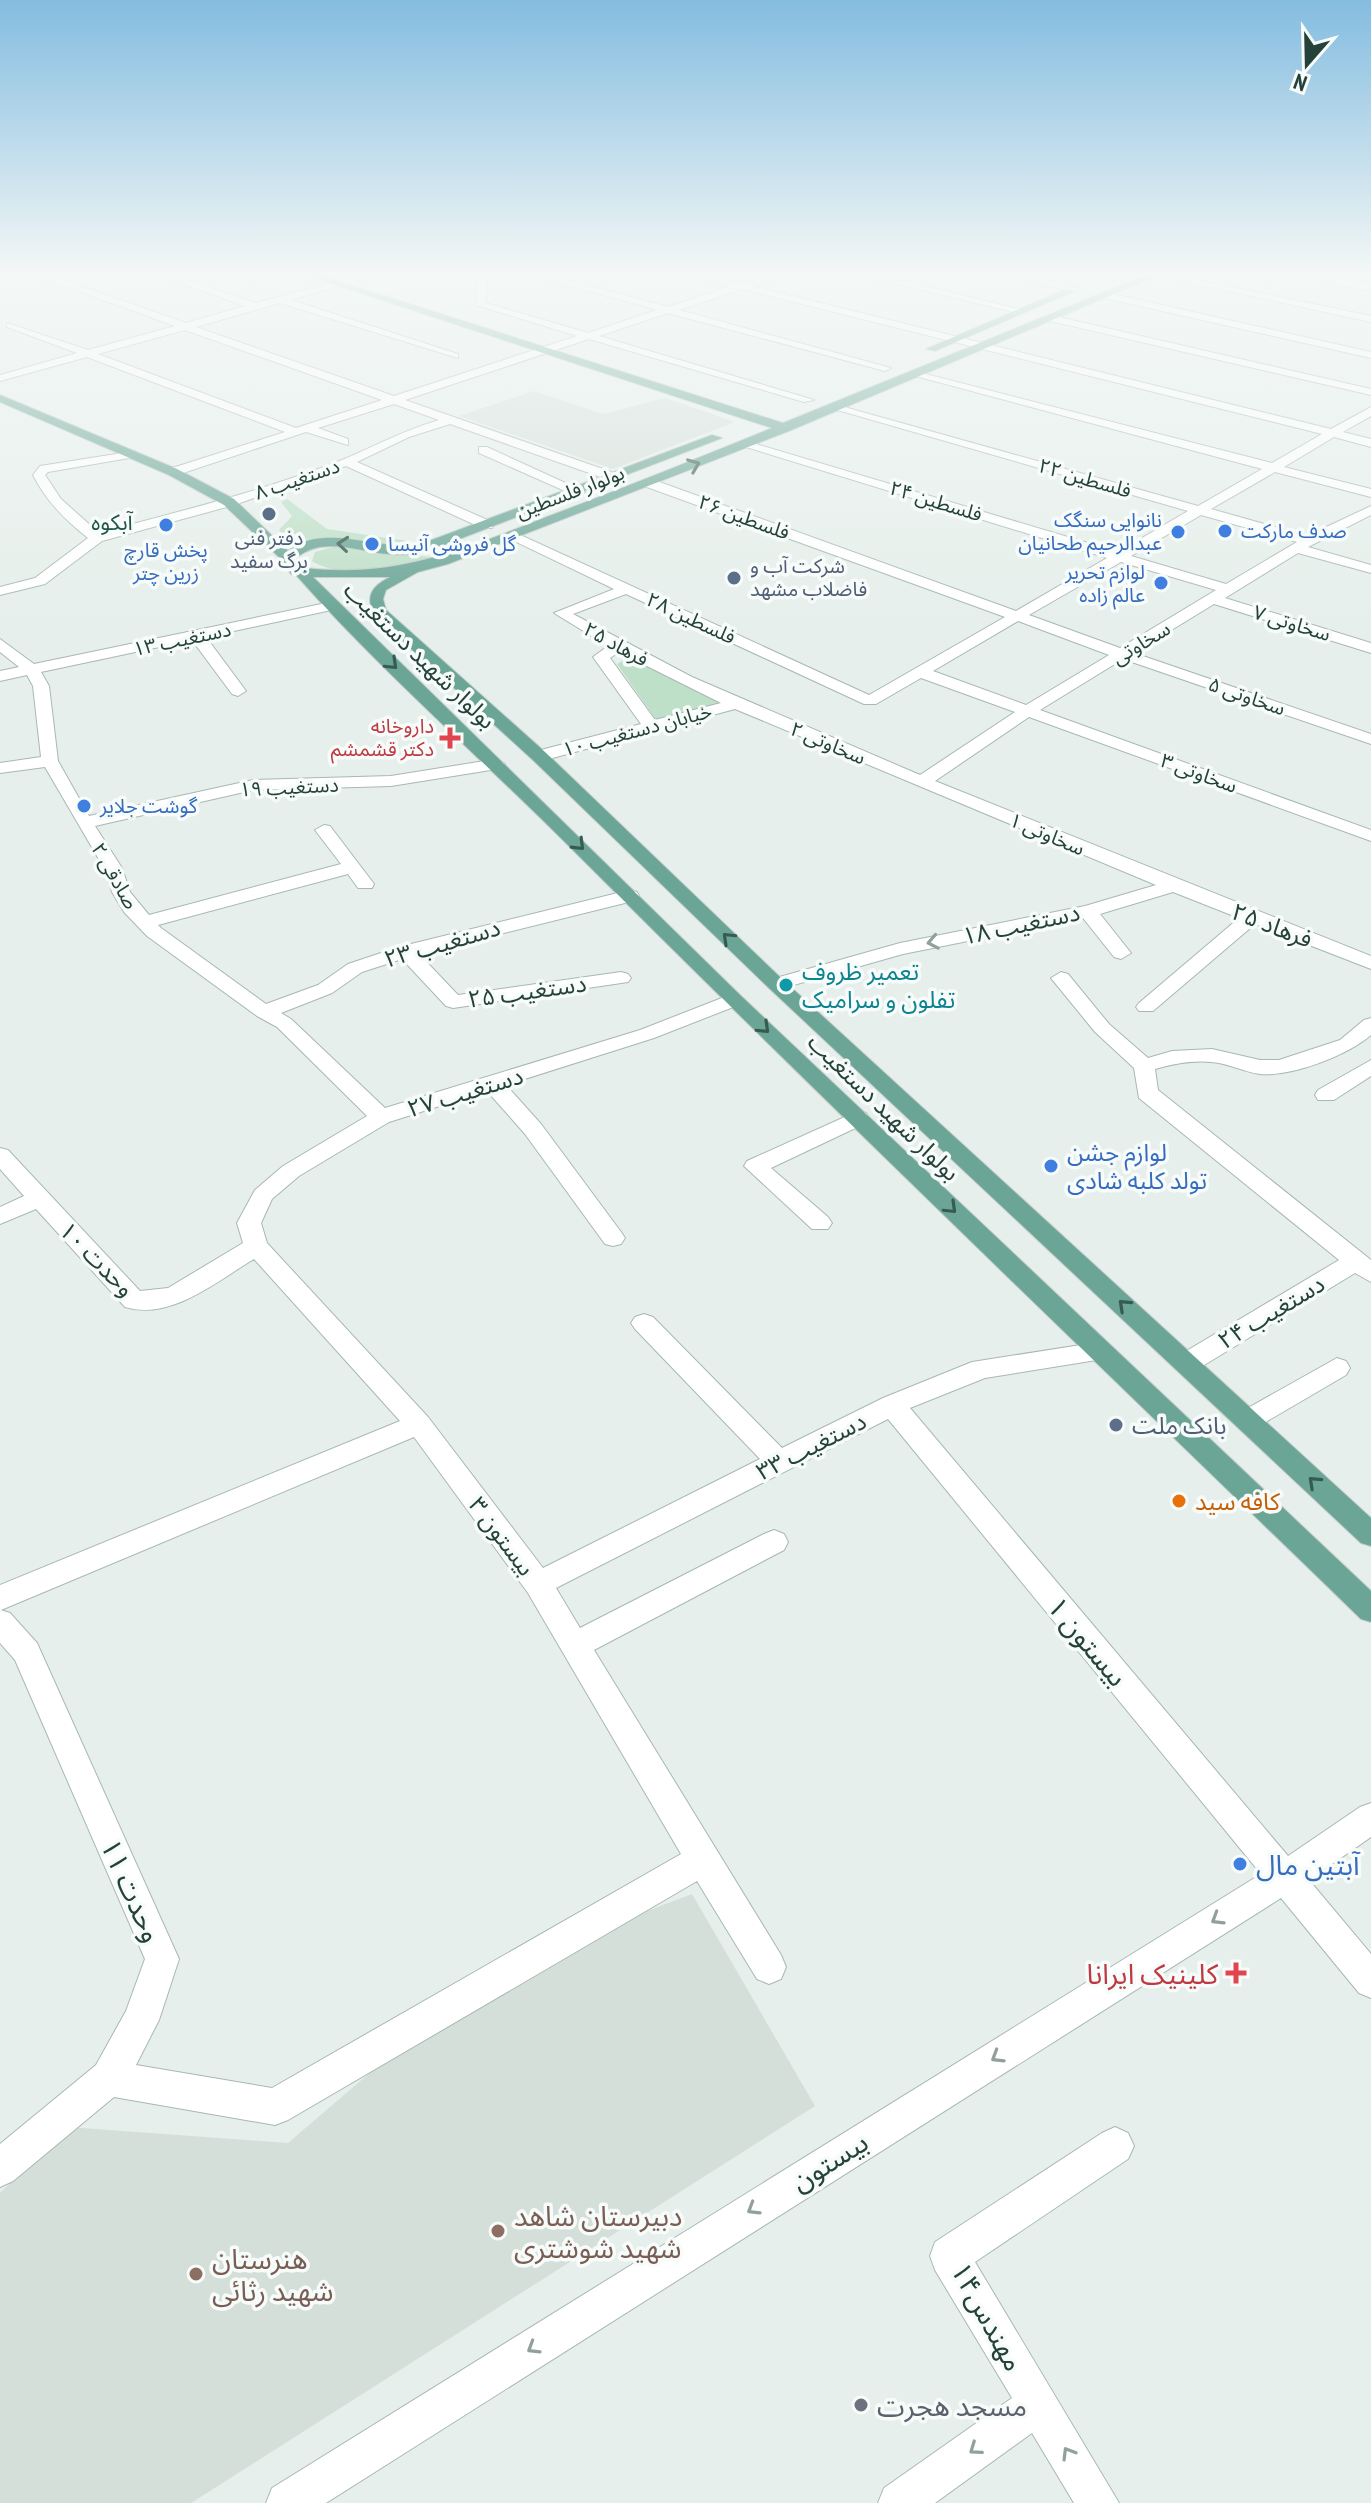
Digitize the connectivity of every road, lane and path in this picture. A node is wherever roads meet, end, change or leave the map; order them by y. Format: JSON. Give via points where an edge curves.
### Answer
{"nodes":[{"id":1,"x":186,"y":390,"type":"edge"},
{"id":2,"x":368,"y":390,"type":"edge"},
{"id":3,"x":427,"y":390,"type":"edge"},
{"id":4,"x":667,"y":390,"type":"edge"},
{"id":5,"x":784,"y":390,"type":"edge"},
{"id":6,"x":875,"y":390,"type":"edge"},
{"id":7,"x":975,"y":390,"type":"edge"},
{"id":8,"x":1170,"y":390,"type":"edge"},
{"id":9,"x":0,"y":398,"type":"edge"},
{"id":10,"x":814,"y":398,"type":"joint"},
{"id":11,"x":397,"y":400,"type":"junction"},
{"id":12,"x":833,"y":407,"type":"junction"},
{"id":13,"x":1371,"y":411,"type":"edge"},
{"id":14,"x":453,"y":419,"type":"junction"},
{"id":15,"x":760,"y":420,"type":"junction"},
{"id":16,"x":746,"y":426,"type":"dead end"},
{"id":17,"x":785,"y":428,"type":"junction"},
{"id":18,"x":302,"y":431,"type":"junction"},
{"id":19,"x":1335,"y":431,"type":"junction"},
{"id":20,"x":732,"y":432,"type":"dead end"},
{"id":21,"x":1371,"y":437,"type":"edge"},
{"id":22,"x":344,"y":442,"type":"dead end"},
{"id":23,"x":1371,"y":443,"type":"edge"},
{"id":24,"x":752,"y":447,"type":"dead end"},
{"id":25,"x":483,"y":450,"type":"dead end"},
{"id":26,"x":131,"y":454,"type":"junction"},
{"id":27,"x":347,"y":462,"type":"junction"},
{"id":28,"x":1273,"y":467,"type":"junction"},
{"id":29,"x":173,"y":472,"type":"junction"},
{"id":30,"x":616,"y":478,"type":"junction"},
{"id":31,"x":649,"y":483,"type":"junction"},
{"id":32,"x":579,"y":492,"type":"junction"},
{"id":33,"x":1371,"y":493,"type":"edge"},
{"id":34,"x":229,"y":502,"type":"junction"},
{"id":35,"x":1198,"y":510,"type":"junction"},
{"id":36,"x":1368,"y":511,"type":"edge"},
{"id":37,"x":487,"y":525,"type":"junction"},
{"id":38,"x":511,"y":536,"type":"junction"},
{"id":39,"x":97,"y":538,"type":"junction"},
{"id":40,"x":1302,"y":545,"type":"junction"},
{"id":41,"x":1120,"y":556,"type":"junction"},
{"id":42,"x":292,"y":564,"type":"junction"},
{"id":43,"x":1371,"y":569,"type":"edge"},
{"id":44,"x":412,"y":571,"type":"junction"},
{"id":45,"x":380,"y":588,"type":"junction"},
{"id":46,"x":627,"y":589,"type":"junction"},
{"id":47,"x":1230,"y":590,"type":"junction"},
{"id":48,"x":0,"y":591,"type":"edge"},
{"id":49,"x":1214,"y":599,"type":"junction"},
{"id":50,"x":331,"y":606,"type":"junction"},
{"id":51,"x":1019,"y":615,"type":"junction"},
{"id":52,"x":352,"y":626,"type":"junction"},
{"id":53,"x":198,"y":637,"type":"junction"},
{"id":54,"x":0,"y":644,"type":"edge"},
{"id":55,"x":617,"y":647,"type":"junction"},
{"id":56,"x":1371,"y":648,"type":"edge"},
{"id":57,"x":1122,"y":654,"type":"junction"},
{"id":58,"x":32,"y":670,"type":"junction"},
{"id":59,"x":920,"y":672,"type":"junction"},
{"id":60,"x":0,"y":676,"type":"edge"},
{"id":61,"x":238,"y":691,"type":"dead end"},
{"id":62,"x":735,"y":704,"type":"junction"},
{"id":63,"x":1027,"y":711,"type":"junction"},
{"id":64,"x":652,"y":727,"type":"junction"},
{"id":65,"x":1371,"y":739,"type":"edge"},
{"id":66,"x":539,"y":756,"type":"junction"},
{"id":67,"x":50,"y":761,"type":"junction"},
{"id":68,"x":497,"y":764,"type":"junction"},
{"id":69,"x":0,"y":768,"type":"edge"},
{"id":70,"x":922,"y":782,"type":"junction"},
{"id":71,"x":84,"y":823,"type":"junction"},
{"id":72,"x":324,"y":830,"type":"dead end"},
{"id":73,"x":1371,"y":836,"type":"edge"},
{"id":74,"x":352,"y":867,"type":"junction"},
{"id":75,"x":365,"y":884,"type":"dead end"},
{"id":76,"x":1173,"y":886,"type":"junction"},
{"id":77,"x":630,"y":896,"type":"junction"},
{"id":78,"x":1088,"y":911,"type":"junction"},
{"id":79,"x":1252,"y":917,"type":"junction"},
{"id":80,"x":145,"y":922,"type":"junction"},
{"id":81,"x":406,"y":951,"type":"junction"},
{"id":82,"x":1121,"y":953,"type":"dead end"},
{"id":83,"x":1371,"y":963,"type":"edge"},
{"id":84,"x":621,"y":978,"type":"dead end"},
{"id":85,"x":1061,"y":978,"type":"dead end"},
{"id":86,"x":776,"y":984,"type":"junction"},
{"id":87,"x":734,"y":1000,"type":"junction"},
{"id":88,"x":1146,"y":1007,"type":"dead end"},
{"id":89,"x":264,"y":1012,"type":"junction"},
{"id":90,"x":1371,"y":1024,"type":"edge"},
{"id":91,"x":1144,"y":1066,"type":"junction"},
{"id":92,"x":1371,"y":1067,"type":"edge"},
{"id":93,"x":493,"y":1084,"type":"junction"},
{"id":94,"x":1326,"y":1095,"type":"dead end"},
{"id":95,"x":381,"y":1117,"type":"junction"},
{"id":96,"x":858,"y":1118,"type":"junction"},
{"id":97,"x":0,"y":1155,"type":"edge"},
{"id":98,"x":38,"y":1199,"type":"junction"},
{"id":99,"x":0,"y":1216,"type":"edge"},
{"id":100,"x":820,"y":1223,"type":"dead end"},
{"id":101,"x":613,"y":1238,"type":"dead end"},
{"id":102,"x":256,"y":1246,"type":"junction"},
{"id":103,"x":1363,"y":1268,"type":"edge"},
{"id":104,"x":644,"y":1323,"type":"dead end"},
{"id":105,"x":1100,"y":1351,"type":"junction"},
{"id":106,"x":1187,"y":1363,"type":"junction"},
{"id":107,"x":1337,"y":1368,"type":"dead end"},
{"id":108,"x":892,"y":1405,"type":"junction"},
{"id":109,"x":1248,"y":1420,"type":"junction"},
{"id":110,"x":419,"y":1424,"type":"junction"},
{"id":111,"x":779,"y":1462,"type":"junction"},
{"id":112,"x":1371,"y":1535,"type":"edge"},
{"id":113,"x":774,"y":1542,"type":"dead end"},
{"id":114,"x":538,"y":1584,"type":"junction"},
{"id":115,"x":0,"y":1598,"type":"edge"},
{"id":116,"x":1371,"y":1610,"type":"edge"},
{"id":117,"x":0,"y":1622,"type":"edge"},
{"id":118,"x":576,"y":1645,"type":"junction"},
{"id":119,"x":1371,"y":1818,"type":"edge"},
{"id":120,"x":702,"y":1860,"type":"junction"},
{"id":121,"x":1284,"y":1878,"type":"junction"},
{"id":122,"x":769,"y":1967,"type":"dead end"},
{"id":123,"x":1371,"y":1981,"type":"edge"},
{"id":124,"x":109,"y":2078,"type":"junction"},
{"id":125,"x":1115,"y":2146,"type":"dead end"},
{"id":126,"x":0,"y":2168,"type":"edge"},
{"id":127,"x":1038,"y":2404,"type":"junction"},
{"id":128,"x":287,"y":2503,"type":"edge"},
{"id":129,"x":899,"y":2503,"type":"edge"},
{"id":130,"x":1098,"y":2503,"type":"edge"}],
"edges":[{"from":1,"to":18,"type":"street"},
{"from":2,"to":11,"type":"street"},
{"from":3,"to":11,"type":"street"},
{"from":4,"to":15,"type":"main road"},
{"from":5,"to":10,"type":"street"},
{"from":6,"to":12,"type":"main road","name":"بولوار فلسطین"},
{"from":7,"to":28,"type":"street"},
{"from":8,"to":19,"type":"street"},
{"from":9,"to":26,"type":"main road","name":"بولوار شهید دستغیب"},
{"from":10,"to":15,"type":"main road"},
{"from":11,"to":14,"type":"street"},
{"from":11,"to":18,"type":"street"},
{"from":12,"to":17,"type":"main road","name":"بولوار فلسطین"},
{"from":12,"to":35,"type":"street","name":"فلسطین ۲۲"},
{"from":13,"to":19,"type":"street"},
{"from":14,"to":27,"type":"street","name":"دستغیب ۸","via":[[405,434]]},
{"from":14,"to":30,"type":"street"},
{"from":15,"to":16,"type":"main road"},
{"from":15,"to":17,"type":"main road"},
{"from":31,"to":17,"type":"main road","name":"بولوار فلسطین","one_way":true},
{"from":18,"to":22,"type":"street"},
{"from":18,"to":29,"type":"street"},
{"from":19,"to":21,"type":"street"},
{"from":19,"to":23,"type":"street"},
{"from":19,"to":28,"type":"street"},
{"from":20,"to":30,"type":"main road","name":"بولوار فلسطین"},
{"from":24,"to":41,"type":"street","name":"فلسطین ۲۴"},
{"from":25,"to":32,"type":"street"},
{"from":26,"to":29,"type":"main road","name":"بولوار شهید دستغیب"},
{"from":26,"to":39,"type":"street","via":[[44,469],[39,475],[76,523]]},
{"from":27,"to":34,"type":"street","name":"دستغیب ۸"},
{"from":27,"to":37,"type":"street"},
{"from":28,"to":33,"type":"street"},
{"from":28,"to":35,"type":"street"},
{"from":29,"to":34,"type":"main road","name":"بولوار شهید دستغیب"},
{"from":30,"to":32,"type":"main road","name":"بولوار فلسطین"},
{"from":31,"to":38,"type":"main road","name":"بولوار فلسطین"},
{"from":31,"to":51,"type":"street","name":"فلسطین ۲۶"},
{"from":32,"to":37,"type":"main road","name":"بولوار فلسطین"},
{"from":34,"to":39,"type":"street","name":"دستغیب ۸"},
{"from":34,"to":42,"type":"main road","name":"بولوار شهید دستغیب"},
{"from":35,"to":40,"type":"street","name":"فلسطین ۲۲"},
{"from":35,"to":41,"type":"street"},
{"from":36,"to":40,"type":"street","name":"سخاوتی"},
{"from":37,"to":42,"type":"main road","name":"بولوار فلسطین","one_way":true,"via":[[401,551],[320,543],[294,551]]},
{"from":38,"to":44,"type":"main road","name":"بولوار فلسطین"},
{"from":38,"to":46,"type":"street","name":"فلسطین ۲۸"},
{"from":39,"to":48,"type":"street","via":[[40,581]]},
{"from":40,"to":43,"type":"street","name":"فلسطین ۲۲"},
{"from":40,"to":47,"type":"street","name":"سخاوتی"},
{"from":41,"to":47,"type":"street","name":"فلسطین ۲۴"},
{"from":41,"to":51,"type":"street"},
{"from":42,"to":44,"type":"main road","name":"بولوار فلسطین","via":[[341,575]]},
{"from":42,"to":50,"type":"main road","name":"بولوار شهید دستغیب"},
{"from":44,"to":45,"type":"main road","name":"بولوار شهید دستغیب"},
{"from":45,"to":52,"type":"main road","via":[[354,582],[329,590],[352,617]]},
{"from":45,"to":66,"type":"main road","name":"بولوار شهید دستغیب","via":[[379,612]]},
{"from":46,"to":55,"type":"street","name":"فرهاد ۲۵","via":[[561,613]]},
{"from":46,"to":59,"type":"street","name":"فلسطین ۲۸","via":[[870,701]]},
{"from":47,"to":49,"type":"street","name":"سخاوتی"},
{"from":49,"to":56,"type":"street","name":"سخاوتی ۷"},
{"from":49,"to":57,"type":"street","name":"سخاوتی"},
{"from":50,"to":52,"type":"main road","name":"بولوار شهید دستغیب"},
{"from":50,"to":53,"type":"street","name":"دستغیب ۱۳"},
{"from":51,"to":57,"type":"street","name":"فلسطین ۲۶"},
{"from":51,"to":59,"type":"street"},
{"from":52,"to":68,"type":"main road","name":"بولوار شهید دستغیب","one_way":true},
{"from":53,"to":58,"type":"street","name":"دستغیب ۱۳"},
{"from":53,"to":61,"type":"street"},
{"from":54,"to":58,"type":"street"},
{"from":55,"to":62,"type":"street","name":"فرهاد ۲۵"},
{"from":55,"to":64,"type":"street","via":[[601,657]]},
{"from":57,"to":63,"type":"street","name":"سخاوتی"},
{"from":57,"to":65,"type":"street","name":"سخاوتی ۵"},
{"from":58,"to":60,"type":"street","name":"دستغیب ۱۳"},
{"from":58,"to":67,"type":"street","name":"صادقی ۲","via":[[41,686]]},
{"from":59,"to":63,"type":"street","name":"سخاوتی ۳"},
{"from":62,"to":64,"type":"street","name":"خیابان دستغیب ۱۰"},
{"from":62,"to":70,"type":"street","name":"سخاوتی ۲"},
{"from":63,"to":70,"type":"street","name":"سخاوتی"},
{"from":63,"to":73,"type":"street","name":"سخاوتی ۳"},
{"from":64,"to":66,"type":"street","name":"خیابان دستغیب ۱۰"},
{"from":86,"to":66,"type":"main road","name":"بولوار شهید دستغیب","one_way":true},
{"from":67,"to":69,"type":"street"},
{"from":67,"to":71,"type":"street","name":"صادقی ۲"},
{"from":68,"to":71,"type":"street","name":"دستغیب ۱۹","via":[[391,781],[253,785]]},
{"from":68,"to":77,"type":"main road","name":"بولوار شهید دستغیب","one_way":true},
{"from":70,"to":76,"type":"street","name":"سخاوتی ۱"},
{"from":71,"to":80,"type":"street","name":"صادقی ۲","via":[[113,868],[121,892]]},
{"from":72,"to":74,"type":"street"},
{"from":74,"to":75,"type":"street"},
{"from":74,"to":80,"type":"street"},
{"from":76,"to":78,"type":"street","name":"دستغیب ۱۸"},
{"from":76,"to":79,"type":"street","name":"فرهاد ۲۵"},
{"from":77,"to":81,"type":"street","name":"دستغیب ۲۳"},
{"from":77,"to":87,"type":"main road","name":"بولوار شهید دستغیب"},
{"from":78,"to":82,"type":"street"},
{"from":78,"to":86,"type":"street","name":"دستغیب ۱۸","one_way":true,"via":[[900,949]]},
{"from":79,"to":83,"type":"street","name":"فرهاد ۲۵"},
{"from":79,"to":88,"type":"street"},
{"from":80,"to":89,"type":"street","name":"صادقی ۲"},
{"from":81,"to":84,"type":"street","name":"دستغیب ۲۵","via":[[453,1002]]},
{"from":81,"to":89,"type":"street","name":"دستغیب ۲۳","via":[[348,971],[325,989]]},
{"from":85,"to":91,"type":"street","via":[[1102,1028]]},
{"from":106,"to":86,"type":"main road","name":"بولوار شهید دستغیب","one_way":true},
{"from":87,"to":93,"type":"street","name":"دستغیب ۲۷"},
{"from":87,"to":96,"type":"main road","name":"بولوار شهید دستغیب","one_way":true},
{"from":89,"to":95,"type":"street","name":"صادقی ۲","via":[[284,1023]]},
{"from":90,"to":91,"type":"street","via":[[1347,1045],[1281,1067],[1212,1055],[1172,1057]]},
{"from":91,"to":103,"type":"street","via":[[1147,1093]]},
{"from":92,"to":94,"type":"street"},
{"from":93,"to":95,"type":"street","name":"دستغیب ۲۷"},
{"from":93,"to":101,"type":"street"},
{"from":95,"to":102,"type":"street","name":"دستغیب ۲۷","via":[[291,1171],[263,1195],[249,1223]]},
{"from":96,"to":100,"type":"street","via":[[755,1166]]},
{"from":96,"to":105,"type":"main road","name":"بولوار شهید دستغیب","one_way":true},
{"from":97,"to":98,"type":"street","name":"وحدت ۱۰"},
{"from":98,"to":99,"type":"street"},
{"from":98,"to":102,"type":"street","name":"وحدت ۱۰","via":[[134,1301],[174,1296]]},
{"from":102,"to":110,"type":"street","name":"بیستون ۳"},
{"from":103,"to":106,"type":"street","name":"دستغیب ۲۴"},
{"from":104,"to":111,"type":"street"},
{"from":105,"to":108,"type":"street","name":"دستغیب ۳۳","via":[[981,1369]]},
{"from":105,"to":116,"type":"main road","name":"بولوار شهید دستغیب"},
{"from":106,"to":109,"type":"main road","name":"بولوار شهید دستغیب"},
{"from":107,"to":109,"type":"street"},
{"from":108,"to":111,"type":"street","name":"دستغیب ۳۳"},
{"from":108,"to":121,"type":"street","name":"بیستون ۱"},
{"from":112,"to":109,"type":"main road","name":"بولوار شهید دستغیب","one_way":true},
{"from":110,"to":114,"type":"street","name":"بیستون ۳"},
{"from":110,"to":115,"type":"street"},
{"from":111,"to":114,"type":"street","name":"دستغیب ۳۳"},
{"from":113,"to":118,"type":"street"},
{"from":114,"to":118,"type":"street","name":"بیستون ۳"},
{"from":117,"to":124,"type":"street","name":"وحدت ۱۱","via":[[26,1652],[162,1959],[141,2020]]},
{"from":118,"to":120,"type":"street","name":"بیستون ۳"},
{"from":119,"to":121,"type":"street","name":"بیستون"},
{"from":120,"to":122,"type":"street","name":"بیستون ۳"},
{"from":120,"to":124,"type":"street","via":[[275,2107]]},
{"from":121,"to":123,"type":"street","name":"بیستون ۱"},
{"from":121,"to":128,"type":"street","name":"بیستون","one_way":true},
{"from":124,"to":126,"type":"street","name":"وحدت ۱۱"},
{"from":125,"to":127,"type":"street","name":"مهندس۱۴","via":[[949,2256]]},
{"from":127,"to":129,"type":"street","one_way":true},
{"from":130,"to":127,"type":"street","name":"مهندس۱۴","one_way":true}]}
